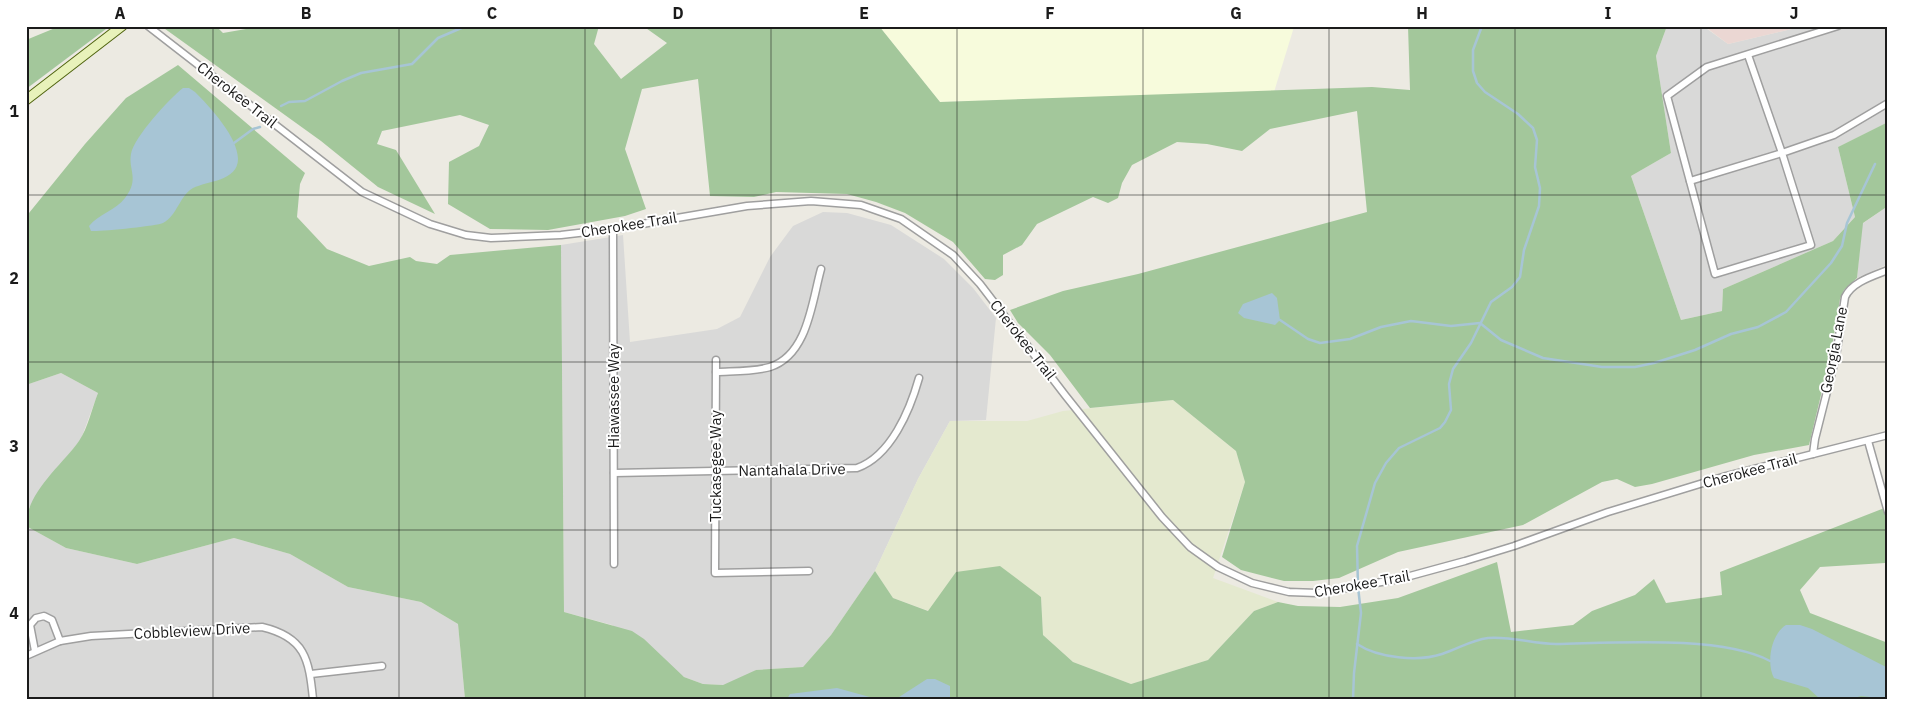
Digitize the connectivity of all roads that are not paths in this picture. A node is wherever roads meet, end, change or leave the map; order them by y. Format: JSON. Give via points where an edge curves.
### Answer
{"nodes":[{"id":1,"x":122,"y":26,"type":"edge"},
{"id":2,"x":148,"y":26,"type":"edge"},
{"id":3,"x":1838,"y":26,"type":"edge"},
{"id":4,"x":1748,"y":55,"type":"junction"},
{"id":5,"x":26,"y":100,"type":"edge"},
{"id":6,"x":1888,"y":102,"type":"edge"},
{"id":7,"x":1782,"y":153,"type":"junction"},
{"id":8,"x":1690,"y":181,"type":"junction"},
{"id":9,"x":613,"y":229,"type":"junction"},
{"id":10,"x":821,"y":269,"type":"dead end"},
{"id":11,"x":1888,"y":270,"type":"edge"},
{"id":12,"x":716,"y":360,"type":"dead end"},
{"id":13,"x":716,"y":372,"type":"junction"},
{"id":14,"x":919,"y":378,"type":"dead end"},
{"id":15,"x":1888,"y":435,"type":"edge"},
{"id":16,"x":1868,"y":441,"type":"junction"},
{"id":17,"x":1813,"y":454,"type":"junction"},
{"id":18,"x":716,"y":472,"type":"junction"},
{"id":19,"x":614,"y":473,"type":"junction"},
{"id":20,"x":1888,"y":512,"type":"edge"},
{"id":21,"x":614,"y":564,"type":"dead end"},
{"id":22,"x":809,"y":571,"type":"dead end"},
{"id":23,"x":60,"y":641,"type":"junction"},
{"id":24,"x":35,"y":651,"type":"junction"},
{"id":25,"x":26,"y":656,"type":"edge"},
{"id":26,"x":382,"y":666,"type":"dead end"},
{"id":27,"x":311,"y":674,"type":"junction"},
{"id":28,"x":313,"y":699,"type":"edge"}],
"edges":[{"from":1,"to":5,"type":"street"},
{"from":2,"to":9,"type":"street","name":"Cherokee Trail","via":[[362,192],[387,206],[430,224],[480,237],[561,235]]},
{"from":3,"to":4,"type":"street"},
{"from":4,"to":7,"type":"street"},
{"from":4,"to":8,"type":"street","via":[[1707,67],[1667,96]]},
{"from":6,"to":7,"type":"street","via":[[1834,135]]},
{"from":7,"to":8,"type":"street"},
{"from":7,"to":8,"type":"street","via":[[1811,245],[1714,274]]},
{"from":9,"to":17,"type":"street","name":"Cherokee Trail","via":[[747,206],[811,201],[861,205],[901,219],[953,255],[980,284],[1162,517],[1200,556],[1231,575],[1271,588],[1304,594],[1382,582],[1514,546],[1608,512],[1726,476]]},
{"from":9,"to":19,"type":"street","name":"Hiawassee Way"},
{"from":10,"to":13,"type":"street","via":[[799,342],[786,357],[760,370]]},
{"from":11,"to":17,"type":"street","name":"Georgia Lane","via":[[1856,285],[1845,297],[1836,356]]},
{"from":12,"to":13,"type":"street","name":"Tuckasegee Way"},
{"from":13,"to":18,"type":"street","name":"Tuckasegee Way"},
{"from":14,"to":18,"type":"street","name":"Nantahala Drive","via":[[913,398],[893,436],[867,465],[849,470]]},
{"from":15,"to":16,"type":"street","name":"Cherokee Trail"},
{"from":16,"to":17,"type":"street","name":"Cherokee Trail"},
{"from":16,"to":20,"type":"street"},
{"from":18,"to":19,"type":"street","name":"Nantahala Drive"},
{"from":18,"to":22,"type":"street","name":"Tuckasegee Way","via":[[715,573]]},
{"from":19,"to":21,"type":"street","name":"Hiawassee Way"},
{"from":23,"to":24,"type":"street","name":"Cobbleview Drive"},
{"from":23,"to":24,"type":"street","via":[[52,620],[44,616],[36,618],[30,625]]},
{"from":23,"to":27,"type":"street","name":"Cobbleview Drive","via":[[91,636],[262,627],[279,631],[295,642],[306,657]]},
{"from":24,"to":25,"type":"street","name":"Cobbleview Drive"},
{"from":26,"to":27,"type":"street"},
{"from":27,"to":28,"type":"street","name":"Cobbleview Drive"}]}
